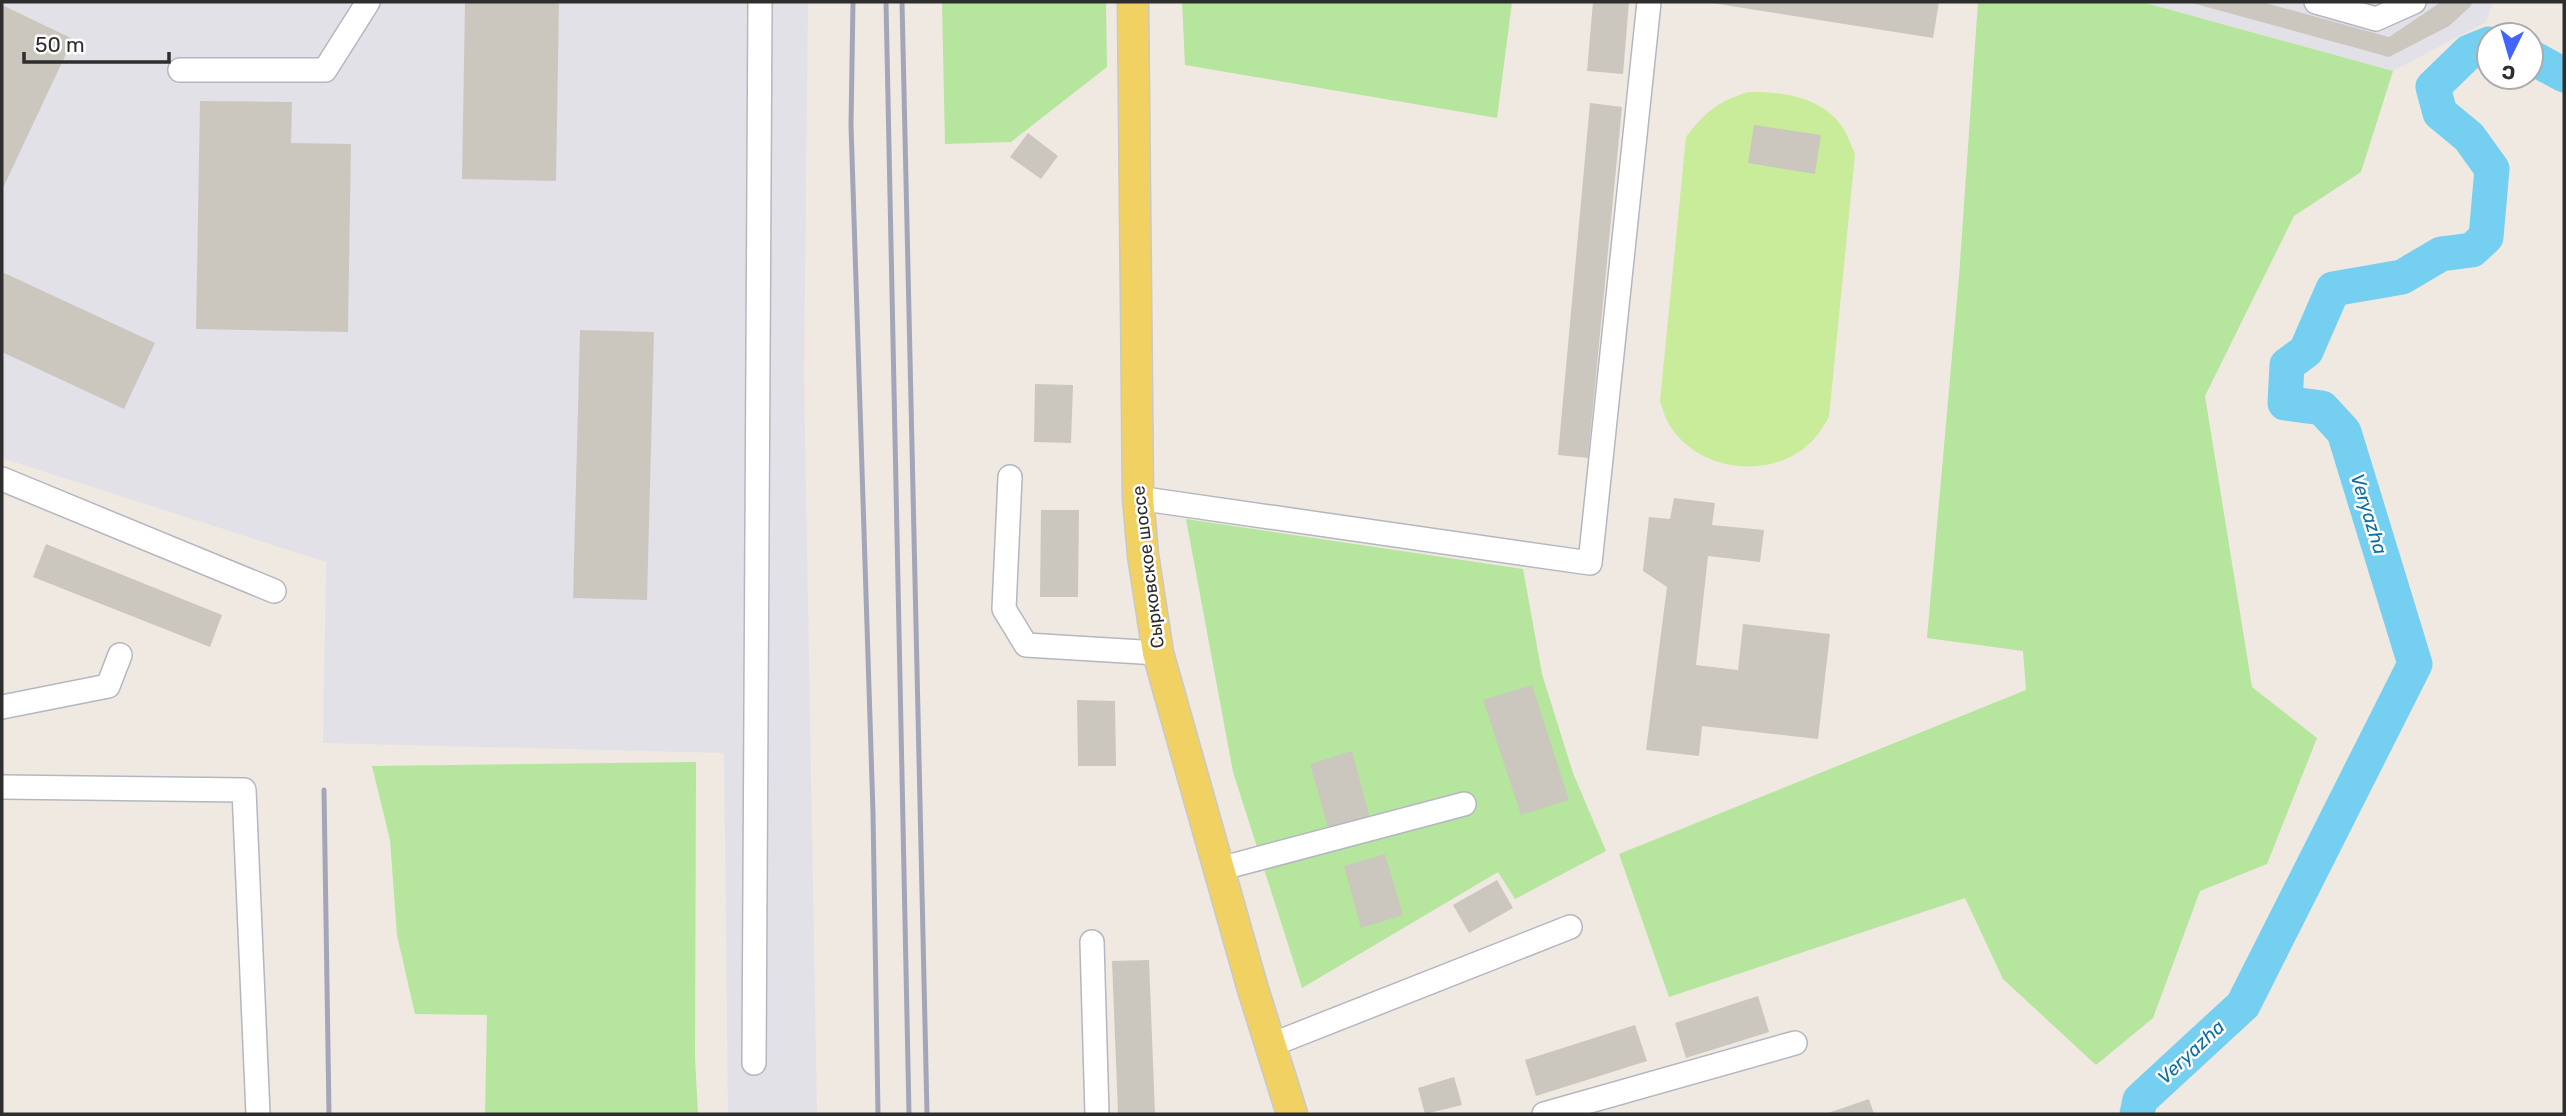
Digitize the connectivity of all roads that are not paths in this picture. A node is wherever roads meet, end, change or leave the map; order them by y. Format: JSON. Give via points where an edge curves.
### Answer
{"nodes":[{"id":1,"x":368,"y":2,"type":"edge"},
{"id":2,"x":760,"y":2,"type":"edge"},
{"id":3,"x":1133,"y":2,"type":"edge"},
{"id":4,"x":1649,"y":2,"type":"edge"},
{"id":5,"x":2316,"y":2,"type":"edge"},
{"id":6,"x":2414,"y":2,"type":"edge"},
{"id":7,"x":180,"y":70,"type":"dead end"},
{"id":8,"x":1010,"y":477,"type":"dead end"},
{"id":9,"x":5,"y":486,"type":"edge"},
{"id":10,"x":1138,"y":498,"type":"junction"},
{"id":11,"x":274,"y":591,"type":"dead end"},
{"id":12,"x":1158,"y":653,"type":"junction"},
{"id":13,"x":120,"y":655,"type":"dead end"},
{"id":14,"x":2,"y":707,"type":"edge"},
{"id":15,"x":2,"y":787,"type":"edge"},
{"id":16,"x":1464,"y":804,"type":"dead end"},
{"id":17,"x":1219,"y":869,"type":"junction"},
{"id":18,"x":1570,"y":927,"type":"dead end"},
{"id":19,"x":1093,"y":942,"type":"dead end"},
{"id":20,"x":1795,"y":1043,"type":"dead end"},
{"id":21,"x":1271,"y":1045,"type":"junction"},
{"id":22,"x":754,"y":1063,"type":"dead end"},
{"id":23,"x":258,"y":1114,"type":"edge"},
{"id":24,"x":1097,"y":1114,"type":"edge"},
{"id":25,"x":1292,"y":1114,"type":"edge"},
{"id":26,"x":1544,"y":1114,"type":"edge"}],
"edges":[{"from":1,"to":7,"type":"street","via":[[325,70]]},
{"from":2,"to":22,"type":"street"},
{"from":3,"to":10,"type":"main road","name":"Сырковское шоссе"},
{"from":4,"to":10,"type":"street","via":[[1590,563]]},
{"from":5,"to":6,"type":"street","via":[[2376,19]]},
{"from":8,"to":12,"type":"street","via":[[1004,609],[1026,645]]},
{"from":9,"to":11,"type":"street"},
{"from":10,"to":12,"type":"main road","name":"Сырковское шоссе"},
{"from":12,"to":17,"type":"main road","name":"Сырковское шоссе"},
{"from":13,"to":14,"type":"street","via":[[107,686]]},
{"from":15,"to":23,"type":"street","via":[[244,790]]},
{"from":16,"to":17,"type":"street"},
{"from":17,"to":21,"type":"main road","name":"Сырковское шоссе"},
{"from":18,"to":21,"type":"street"},
{"from":19,"to":24,"type":"street"},
{"from":20,"to":26,"type":"street"},
{"from":21,"to":25,"type":"main road","name":"Сырковское шоссе"}]}
